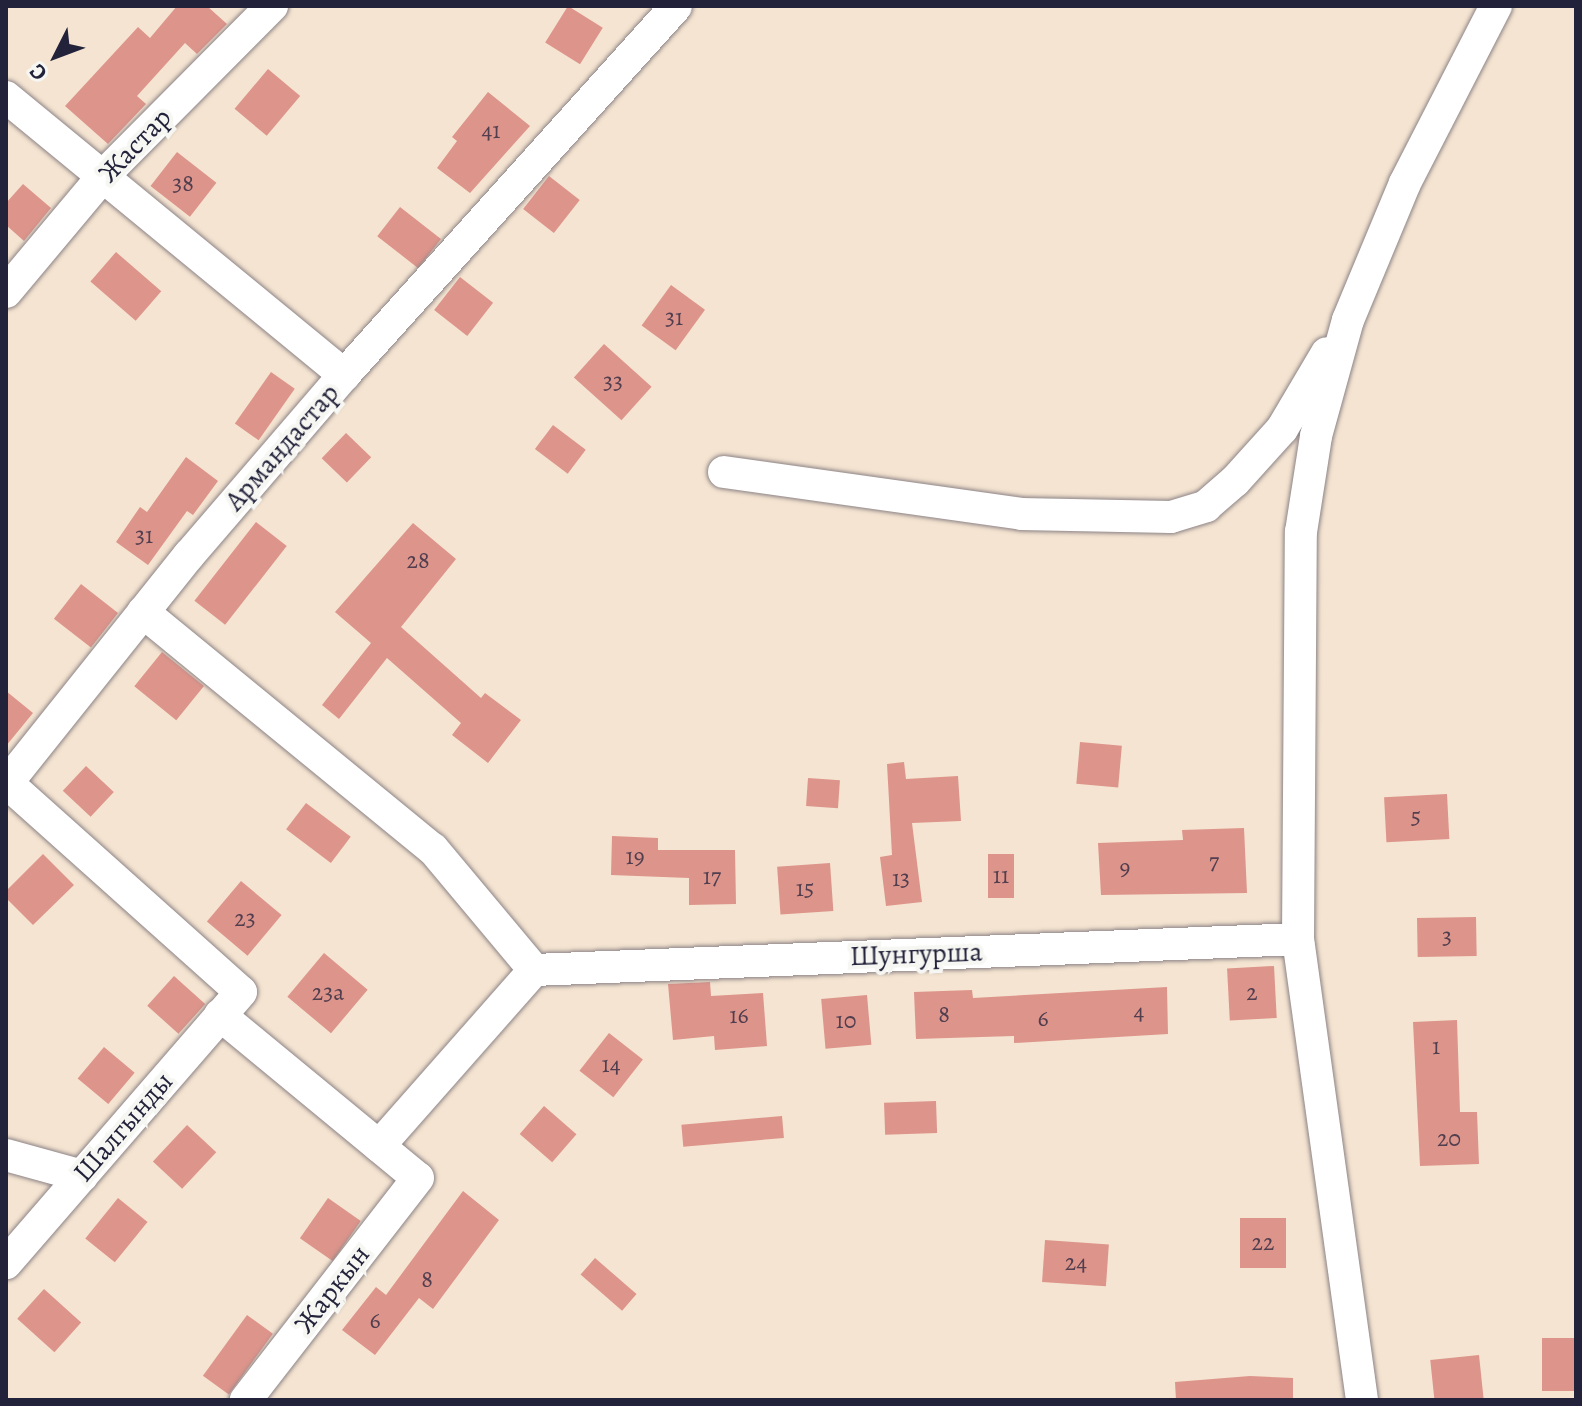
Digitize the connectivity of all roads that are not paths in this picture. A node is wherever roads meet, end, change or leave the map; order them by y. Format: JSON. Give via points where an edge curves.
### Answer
{"nodes":[{"id":1,"x":272,"y":6,"type":"edge"},
{"id":2,"x":676,"y":6,"type":"edge"},
{"id":3,"x":1496,"y":6,"type":"edge"},
{"id":4,"x":6,"y":97,"type":"edge"},
{"id":5,"x":103,"y":176,"type":"junction"},
{"id":6,"x":6,"y":292,"type":"edge"},
{"id":7,"x":1348,"y":320,"type":"junction"},
{"id":8,"x":344,"y":375,"type":"junction"},
{"id":9,"x":724,"y":472,"type":"dead end"},
{"id":10,"x":143,"y":612,"type":"junction"},
{"id":11,"x":6,"y":783,"type":"edge"},
{"id":12,"x":1298,"y":939,"type":"junction"},
{"id":13,"x":534,"y":970,"type":"junction"},
{"id":14,"x":231,"y":1004,"type":"junction"},
{"id":15,"x":379,"y":1146,"type":"junction"},
{"id":16,"x":6,"y":1155,"type":"edge"},
{"id":17,"x":82,"y":1176,"type":"junction"},
{"id":18,"x":6,"y":1263,"type":"edge"},
{"id":19,"x":246,"y":1400,"type":"edge"},
{"id":20,"x":1362,"y":1400,"type":"edge"}],
"edges":[{"from":1,"to":5,"type":"street","name":"Жастар"},
{"from":2,"to":8,"type":"street"},
{"from":3,"to":7,"type":"street","via":[[1405,183]]},
{"from":4,"to":5,"type":"street","name":"Армандастар"},
{"from":5,"to":6,"type":"street","name":"Жастар"},
{"from":5,"to":8,"type":"street","name":"Армандастар"},
{"from":7,"to":9,"type":"street","via":[[1282,429],[1206,506],[1171,517],[1021,514]]},
{"from":7,"to":12,"type":"street","via":[[1316,436],[1301,532]]},
{"from":8,"to":10,"type":"street","name":"Армандастар"},
{"from":10,"to":11,"type":"street","name":"Армандастар"},
{"from":10,"to":13,"type":"street","via":[[433,849]]},
{"from":11,"to":14,"type":"street"},
{"from":12,"to":13,"type":"street","name":"Шунгурша"},
{"from":12,"to":20,"type":"street"},
{"from":13,"to":15,"type":"street"},
{"from":14,"to":15,"type":"street"},
{"from":14,"to":17,"type":"street","name":"Шалгынды"},
{"from":15,"to":19,"type":"street","name":"Жаркын","via":[[418,1178]]},
{"from":16,"to":17,"type":"street"},
{"from":17,"to":18,"type":"street","name":"Шалгынды"}]}
